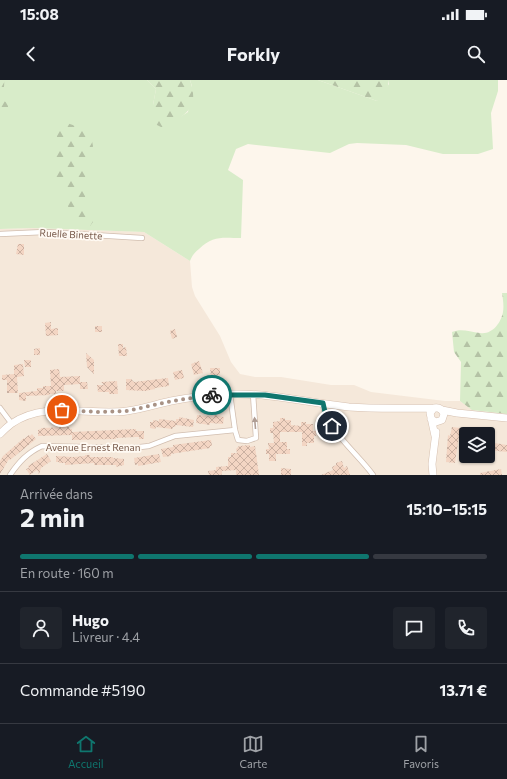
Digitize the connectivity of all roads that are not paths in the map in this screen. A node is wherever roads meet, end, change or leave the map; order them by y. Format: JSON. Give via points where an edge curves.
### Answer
{"nodes":[{"id":1,"x":0,"y":234,"type":"edge"},
{"id":2,"x":142,"y":238,"type":"dead end"},
{"id":3,"x":233,"y":394,"type":"junction"},
{"id":4,"x":253,"y":394,"type":"junction"},
{"id":5,"x":323,"y":403,"type":"junction"},
{"id":6,"x":0,"y":408,"type":"edge"},
{"id":7,"x":410,"y":408,"type":"junction"},
{"id":8,"x":434,"y":408,"type":"junction"},
{"id":9,"x":442,"y":410,"type":"junction"},
{"id":10,"x":457,"y":413,"type":"junction"},
{"id":11,"x":430,"y":417,"type":"junction"},
{"id":12,"x":507,"y":418,"type":"edge"},
{"id":13,"x":441,"y":419,"type":"junction"},
{"id":14,"x":12,"y":424,"type":"junction"},
{"id":15,"x":235,"y":430,"type":"junction"},
{"id":16,"x":0,"y":434,"type":"edge"},
{"id":17,"x":435,"y":436,"type":"junction"},
{"id":18,"x":10,"y":475,"type":"edge"},
{"id":19,"x":373,"y":475,"type":"edge"},
{"id":20,"x":433,"y":475,"type":"edge"}],
"edges":[{"from":1,"to":2,"type":"street","name":"Ruelle Binette","via":[[45,232]]},
{"from":3,"to":4,"type":"main road"},
{"from":3,"to":14,"type":"main road","via":[[172,401],[127,411],[40,412]]},
{"from":3,"to":15,"type":"street"},
{"from":4,"to":5,"type":"main road"},
{"from":15,"to":4,"type":"street","one_way":true,"via":[[238,440],[256,438]]},
{"from":5,"to":7,"type":"main road","via":[[373,408]]},
{"from":5,"to":19,"type":"street","via":[[332,426]]},
{"from":6,"to":14,"type":"street"},
{"from":7,"to":8,"type":"main road"},
{"from":7,"to":11,"type":"main road"},
{"from":8,"to":9,"type":"main road"},
{"from":8,"to":11,"type":"main road","via":[[430,411]]},
{"from":9,"to":10,"type":"main road"},
{"from":9,"to":13,"type":"main road","via":[[444,414]]},
{"from":10,"to":12,"type":"main road"},
{"from":10,"to":13,"type":"main road"},
{"from":11,"to":13,"type":"main road","via":[[434,421]]},
{"from":11,"to":17,"type":"main road"},
{"from":13,"to":17,"type":"main road"},
{"from":14,"to":16,"type":"main road"},
{"from":15,"to":18,"type":"street","name":"Avenue Ernest Renan","via":[[175,436],[149,446],[131,448],[42,446],[23,457]]},
{"from":17,"to":20,"type":"main road"}]}
